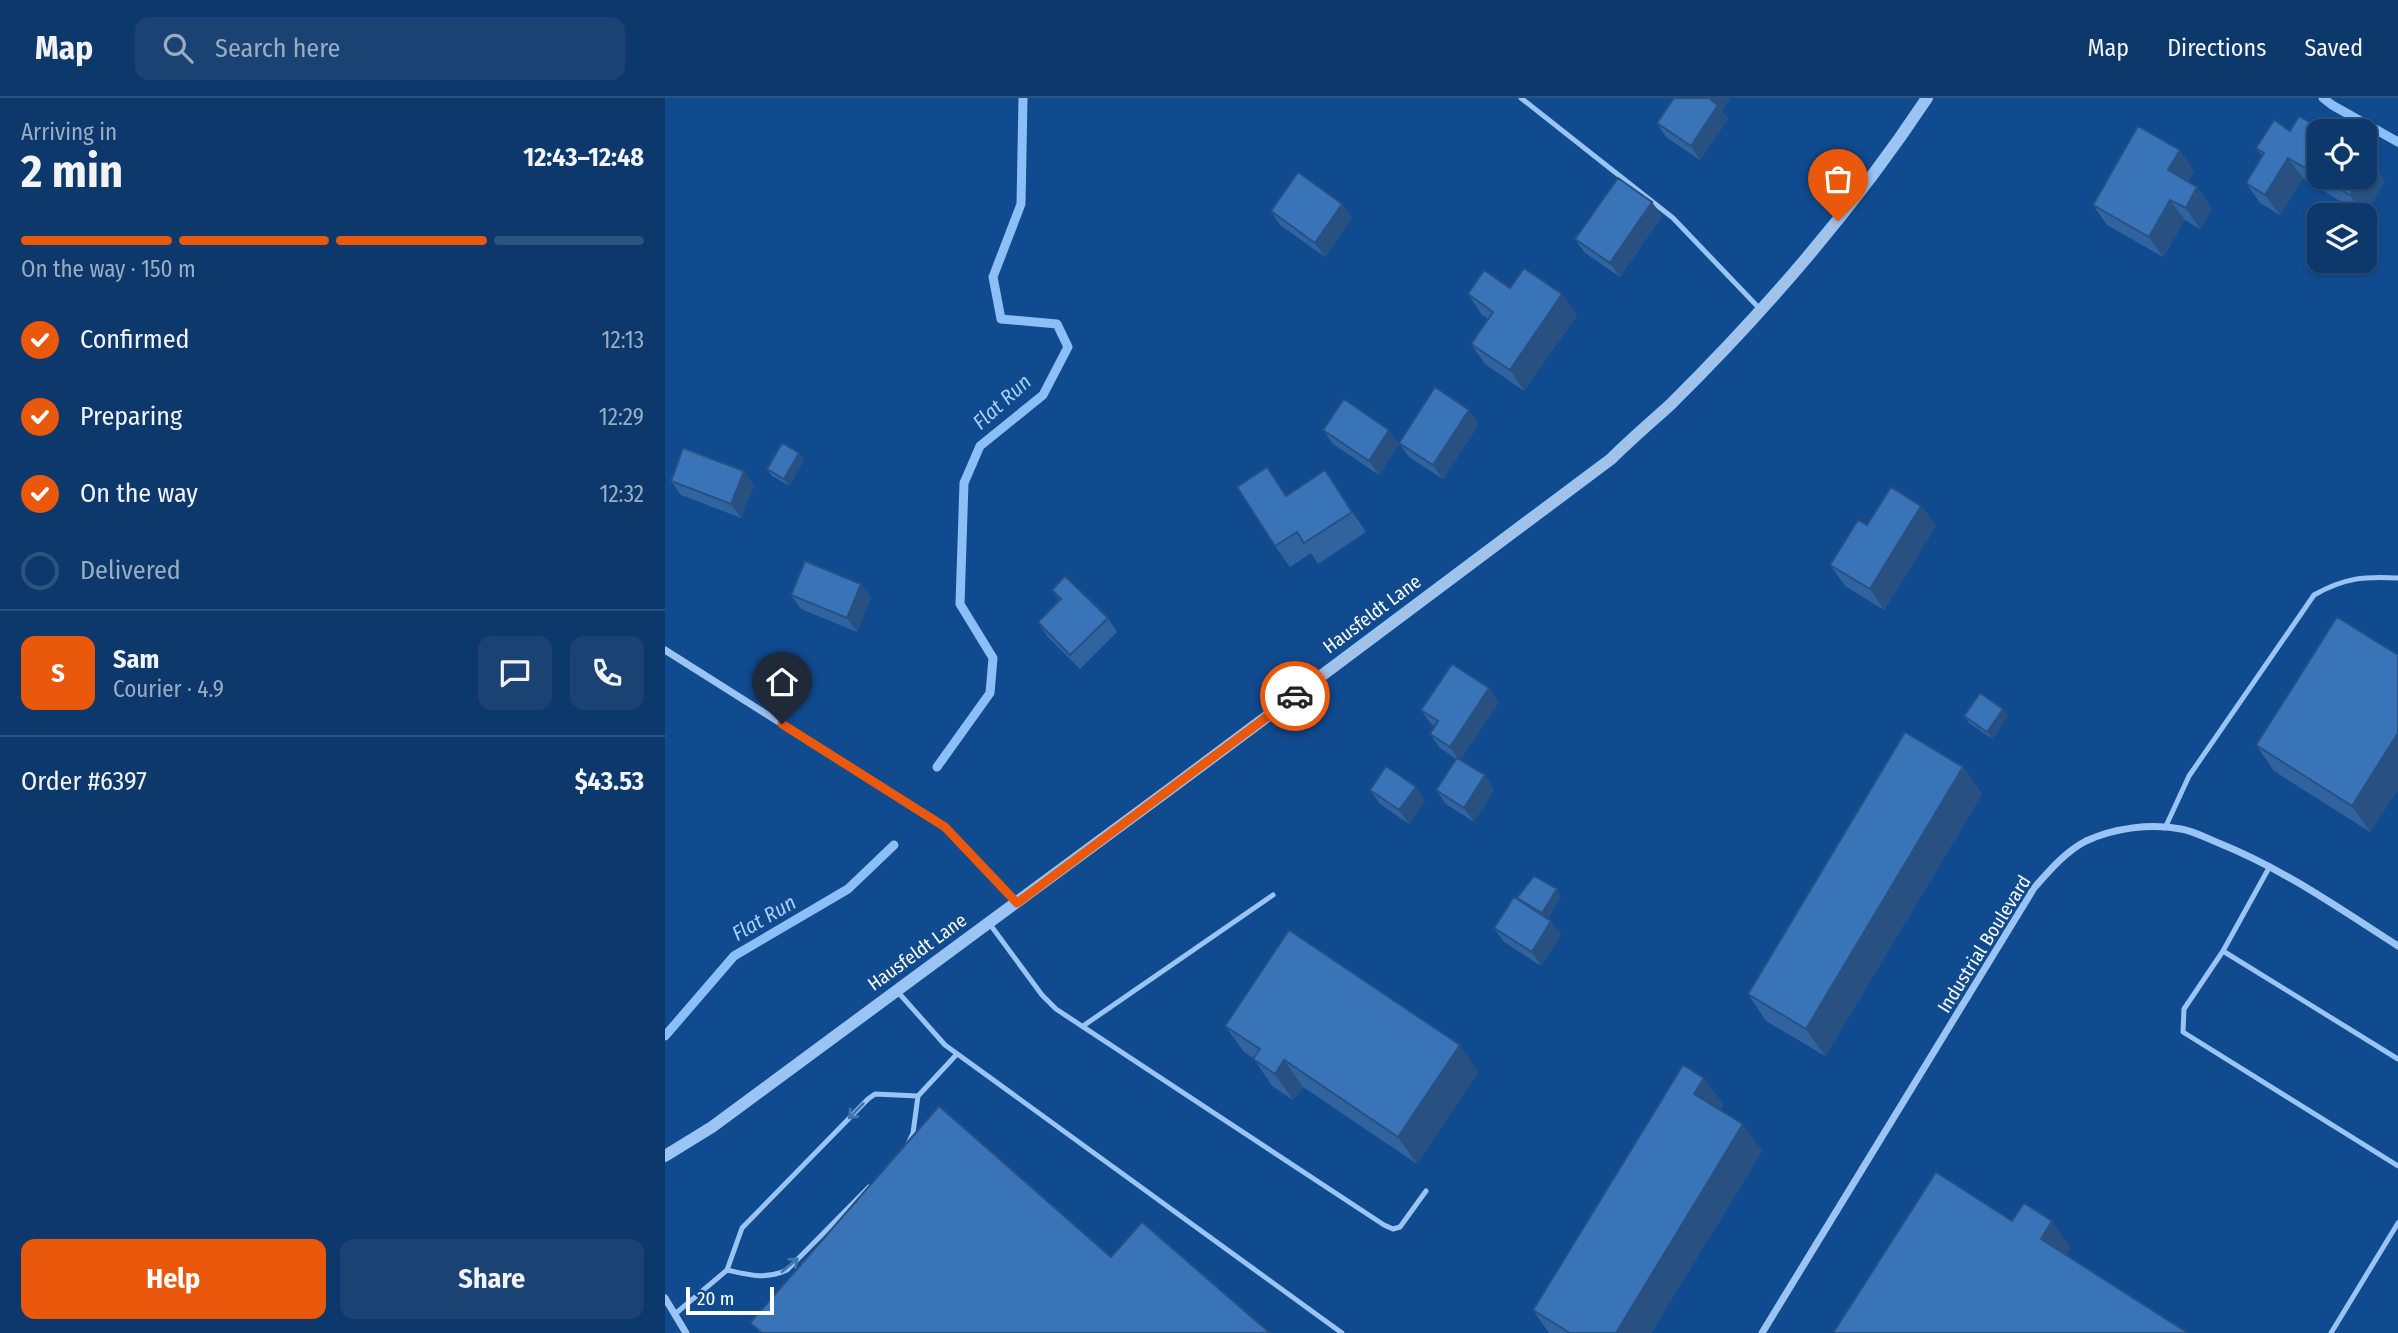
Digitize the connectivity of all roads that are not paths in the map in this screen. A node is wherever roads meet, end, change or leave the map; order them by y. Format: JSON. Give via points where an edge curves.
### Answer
{"nodes":[{"id":1,"x":1521,"y":98,"type":"edge"},
{"id":2,"x":1927,"y":98,"type":"edge"},
{"id":3,"x":1760,"y":309,"type":"junction"},
{"id":4,"x":2398,"y":578,"type":"edge"},
{"id":5,"x":665,"y":650,"type":"edge"},
{"id":6,"x":2165,"y":828,"type":"junction"},
{"id":7,"x":2270,"y":866,"type":"junction"},
{"id":8,"x":1273,"y":895,"type":"dead end"},
{"id":9,"x":1017,"y":903,"type":"junction"},
{"id":10,"x":989,"y":923,"type":"junction"},
{"id":11,"x":2398,"y":946,"type":"edge"},
{"id":12,"x":2223,"y":951,"type":"junction"},
{"id":13,"x":897,"y":991,"type":"junction"},
{"id":14,"x":1083,"y":1026,"type":"junction"},
{"id":15,"x":957,"y":1054,"type":"junction"},
{"id":16,"x":2398,"y":1059,"type":"edge"},
{"id":17,"x":918,"y":1096,"type":"junction"},
{"id":18,"x":904,"y":1150,"type":"edge"},
{"id":19,"x":665,"y":1156,"type":"edge"},
{"id":20,"x":2398,"y":1166,"type":"edge"},
{"id":21,"x":871,"y":1185,"type":"edge"},
{"id":22,"x":1426,"y":1191,"type":"dead end"},
{"id":23,"x":2398,"y":1223,"type":"edge"},
{"id":24,"x":727,"y":1270,"type":"junction"},
{"id":25,"x":665,"y":1298,"type":"edge"},
{"id":26,"x":675,"y":1314,"type":"junction"},
{"id":27,"x":686,"y":1333,"type":"edge"},
{"id":28,"x":1342,"y":1333,"type":"edge"},
{"id":29,"x":1762,"y":1333,"type":"edge"},
{"id":30,"x":2331,"y":1333,"type":"edge"}],
"edges":[{"from":1,"to":3,"type":"lane","via":[[1673,218]]},
{"from":2,"to":3,"type":"street","name":"Hausfeldt Lane","via":[[1852,203]]},
{"from":3,"to":9,"type":"street","name":"Hausfeldt Lane","via":[[1611,459]]},
{"from":4,"to":6,"type":"lane","via":[[2366,576],[2336,583],[2314,595],[2189,776]]},
{"from":5,"to":9,"type":"street","via":[[945,827]]},
{"from":6,"to":7,"type":"street","name":"Industrial Boulevard","via":[[2182,829]]},
{"from":6,"to":29,"type":"street","name":"Industrial Boulevard","via":[[2117,831],[2086,841],[2058,861],[2034,888]]},
{"from":7,"to":11,"type":"street","name":"Industrial Boulevard"},
{"from":7,"to":12,"type":"lane"},
{"from":8,"to":14,"type":"lane"},
{"from":9,"to":10,"type":"street","name":"Hausfeldt Lane"},
{"from":10,"to":13,"type":"street","name":"Hausfeldt Lane"},
{"from":10,"to":14,"type":"lane","via":[[1042,995]]},
{"from":12,"to":16,"type":"lane"},
{"from":12,"to":20,"type":"lane","via":[[2184,1009],[2183,1032]]},
{"from":13,"to":15,"type":"lane","via":[[933,1034]]},
{"from":13,"to":19,"type":"street","name":"Hausfeldt Lane","via":[[712,1127]]},
{"from":14,"to":22,"type":"lane","via":[[1384,1225],[1400,1227]]},
{"from":15,"to":17,"type":"lane"},
{"from":15,"to":28,"type":"lane"},
{"from":17,"to":18,"type":"lane","via":[[913,1133]]},
{"from":17,"to":24,"type":"lane","one_way":true,"via":[[875,1094],[868,1099],[742,1228]]},
{"from":24,"to":21,"type":"lane","one_way":true,"via":[[757,1277],[787,1270]]},
{"from":23,"to":30,"type":"lane"},
{"from":24,"to":26,"type":"lane"},
{"from":25,"to":26,"type":"street"},
{"from":26,"to":27,"type":"street"}]}
